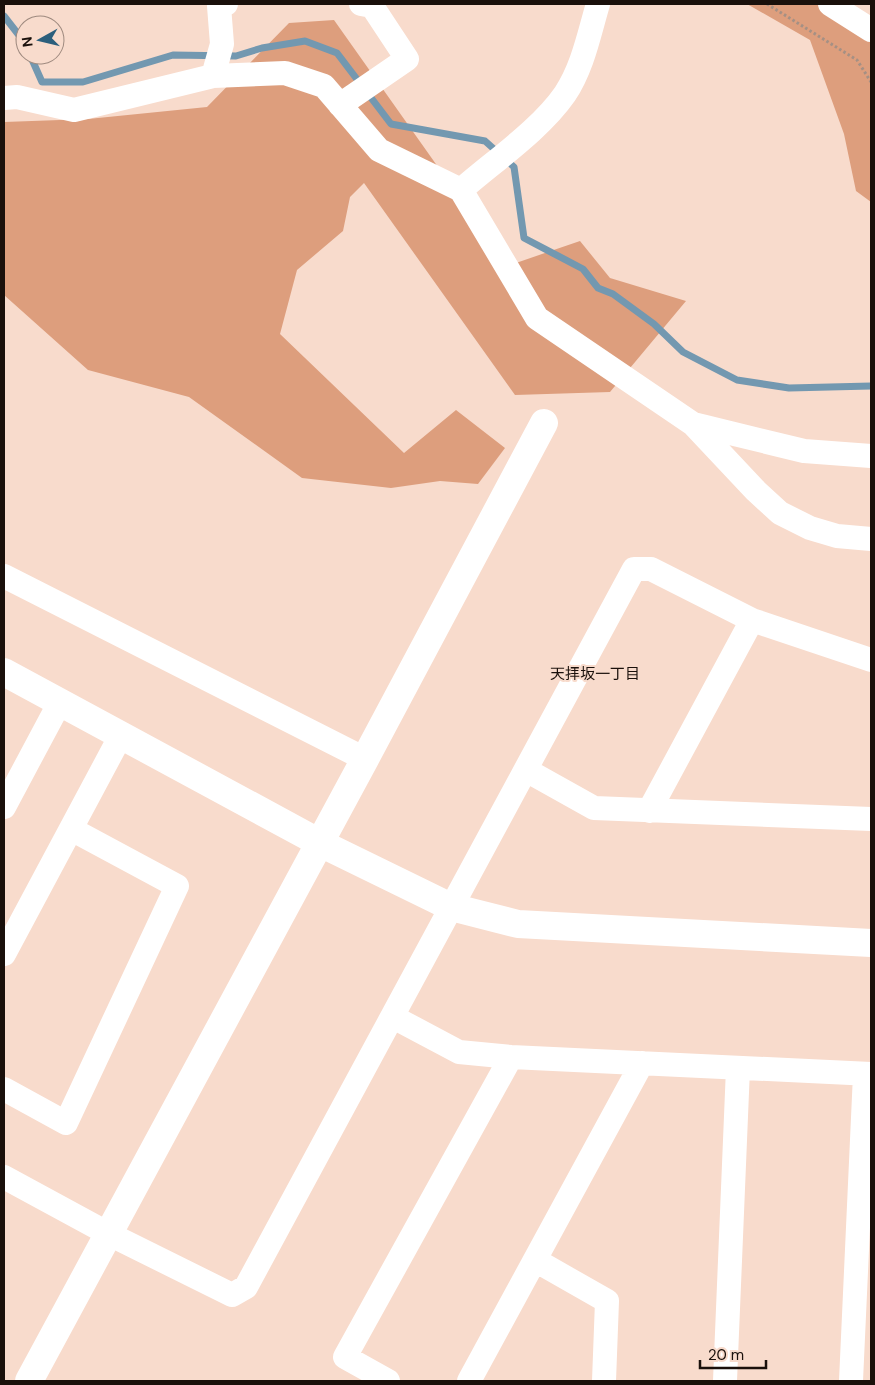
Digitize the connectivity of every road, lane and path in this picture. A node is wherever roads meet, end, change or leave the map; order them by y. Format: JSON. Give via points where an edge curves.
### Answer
{"nodes":[{"id":1,"x":226,"y":4,"type":"edge"},
{"id":2,"x":361,"y":4,"type":"edge"},
{"id":3,"x":598,"y":4,"type":"edge"},
{"id":4,"x":767,"y":4,"type":"edge"},
{"id":5,"x":830,"y":4,"type":"edge"},
{"id":6,"x":871,"y":30,"type":"edge"},
{"id":7,"x":213,"y":76,"type":"junction"},
{"id":8,"x":871,"y":82,"type":"edge"},
{"id":9,"x":4,"y":98,"type":"edge"},
{"id":10,"x":340,"y":105,"type":"junction"},
{"id":11,"x":461,"y":190,"type":"junction"},
{"id":12,"x":544,"y":423,"type":"dead end"},
{"id":13,"x":694,"y":424,"type":"junction"},
{"id":14,"x":871,"y":456,"type":"edge"},
{"id":15,"x":871,"y":538,"type":"edge"},
{"id":16,"x":4,"y":576,"type":"edge"},
{"id":17,"x":752,"y":620,"type":"junction"},
{"id":18,"x":871,"y":660,"type":"edge"},
{"id":19,"x":4,"y":672,"type":"edge"},
{"id":20,"x":60,"y":702,"type":"junction"},
{"id":21,"x":120,"y":737,"type":"junction"},
{"id":22,"x":365,"y":759,"type":"junction"},
{"id":23,"x":526,"y":770,"type":"junction"},
{"id":24,"x":4,"y":807,"type":"edge"},
{"id":25,"x":649,"y":810,"type":"junction"},
{"id":26,"x":871,"y":819,"type":"edge"},
{"id":27,"x":71,"y":829,"type":"junction"},
{"id":28,"x":320,"y":843,"type":"junction"},
{"id":29,"x":451,"y":907,"type":"junction"},
{"id":30,"x":871,"y":943,"type":"edge"},
{"id":31,"x":4,"y":954,"type":"edge"},
{"id":32,"x":393,"y":1018,"type":"junction"},
{"id":33,"x":511,"y":1057,"type":"junction"},
{"id":34,"x":642,"y":1063,"type":"junction"},
{"id":35,"x":738,"y":1068,"type":"junction"},
{"id":36,"x":868,"y":1074,"type":"edge"},
{"id":37,"x":4,"y":1089,"type":"edge"},
{"id":38,"x":4,"y":1178,"type":"edge"},
{"id":39,"x":109,"y":1234,"type":"junction"},
{"id":40,"x":535,"y":1260,"type":"junction"},
{"id":41,"x":29,"y":1381,"type":"edge"},
{"id":42,"x":388,"y":1381,"type":"edge"},
{"id":43,"x":469,"y":1381,"type":"edge"},
{"id":44,"x":604,"y":1381,"type":"edge"},
{"id":45,"x":725,"y":1381,"type":"edge"},
{"id":46,"x":851,"y":1381,"type":"edge"}],
"edges":[{"from":1,"to":7,"type":"street","via":[[219,6],[222,44]]},
{"from":2,"to":10,"type":"street","via":[[372,6],[407,60]]},
{"from":3,"to":11,"type":"street","via":[[582,58],[565,93],[538,123]]},
{"from":4,"to":8,"type":"path","via":[[857,60]]},
{"from":5,"to":6,"type":"street"},
{"from":7,"to":9,"type":"street","via":[[74,110],[17,97]]},
{"from":7,"to":10,"type":"street","via":[[285,72],[324,86]]},
{"from":10,"to":11,"type":"street","via":[[379,150]]},
{"from":11,"to":13,"type":"street","via":[[537,318]]},
{"from":12,"to":22,"type":"street"},
{"from":13,"to":14,"type":"street","via":[[804,451]]},
{"from":13,"to":15,"type":"street","via":[[780,512],[810,528],[837,536]]},
{"from":16,"to":22,"type":"street"},
{"from":17,"to":18,"type":"street"},
{"from":17,"to":23,"type":"street","via":[[651,568],[634,570]]},
{"from":17,"to":25,"type":"street"},
{"from":19,"to":20,"type":"street"},
{"from":20,"to":21,"type":"street"},
{"from":20,"to":24,"type":"street"},
{"from":21,"to":27,"type":"street"},
{"from":21,"to":28,"type":"street"},
{"from":22,"to":28,"type":"street"},
{"from":23,"to":25,"type":"street","via":[[594,808]]},
{"from":23,"to":29,"type":"street"},
{"from":25,"to":26,"type":"street"},
{"from":27,"to":31,"type":"street"},
{"from":27,"to":37,"type":"street","via":[[177,886],[66,1123]]},
{"from":28,"to":29,"type":"street"},
{"from":28,"to":39,"type":"street"},
{"from":29,"to":30,"type":"street","via":[[518,924]]},
{"from":29,"to":32,"type":"street"},
{"from":32,"to":33,"type":"street","via":[[458,1052]]},
{"from":32,"to":39,"type":"street","via":[[246,1287],[232,1295]]},
{"from":33,"to":34,"type":"street"},
{"from":33,"to":42,"type":"street","via":[[345,1357]]},
{"from":34,"to":35,"type":"street"},
{"from":34,"to":40,"type":"street"},
{"from":35,"to":36,"type":"street"},
{"from":35,"to":45,"type":"street"},
{"from":36,"to":46,"type":"street"},
{"from":38,"to":39,"type":"street"},
{"from":39,"to":41,"type":"street"},
{"from":40,"to":43,"type":"street"},
{"from":40,"to":44,"type":"street","via":[[607,1301]]}]}
